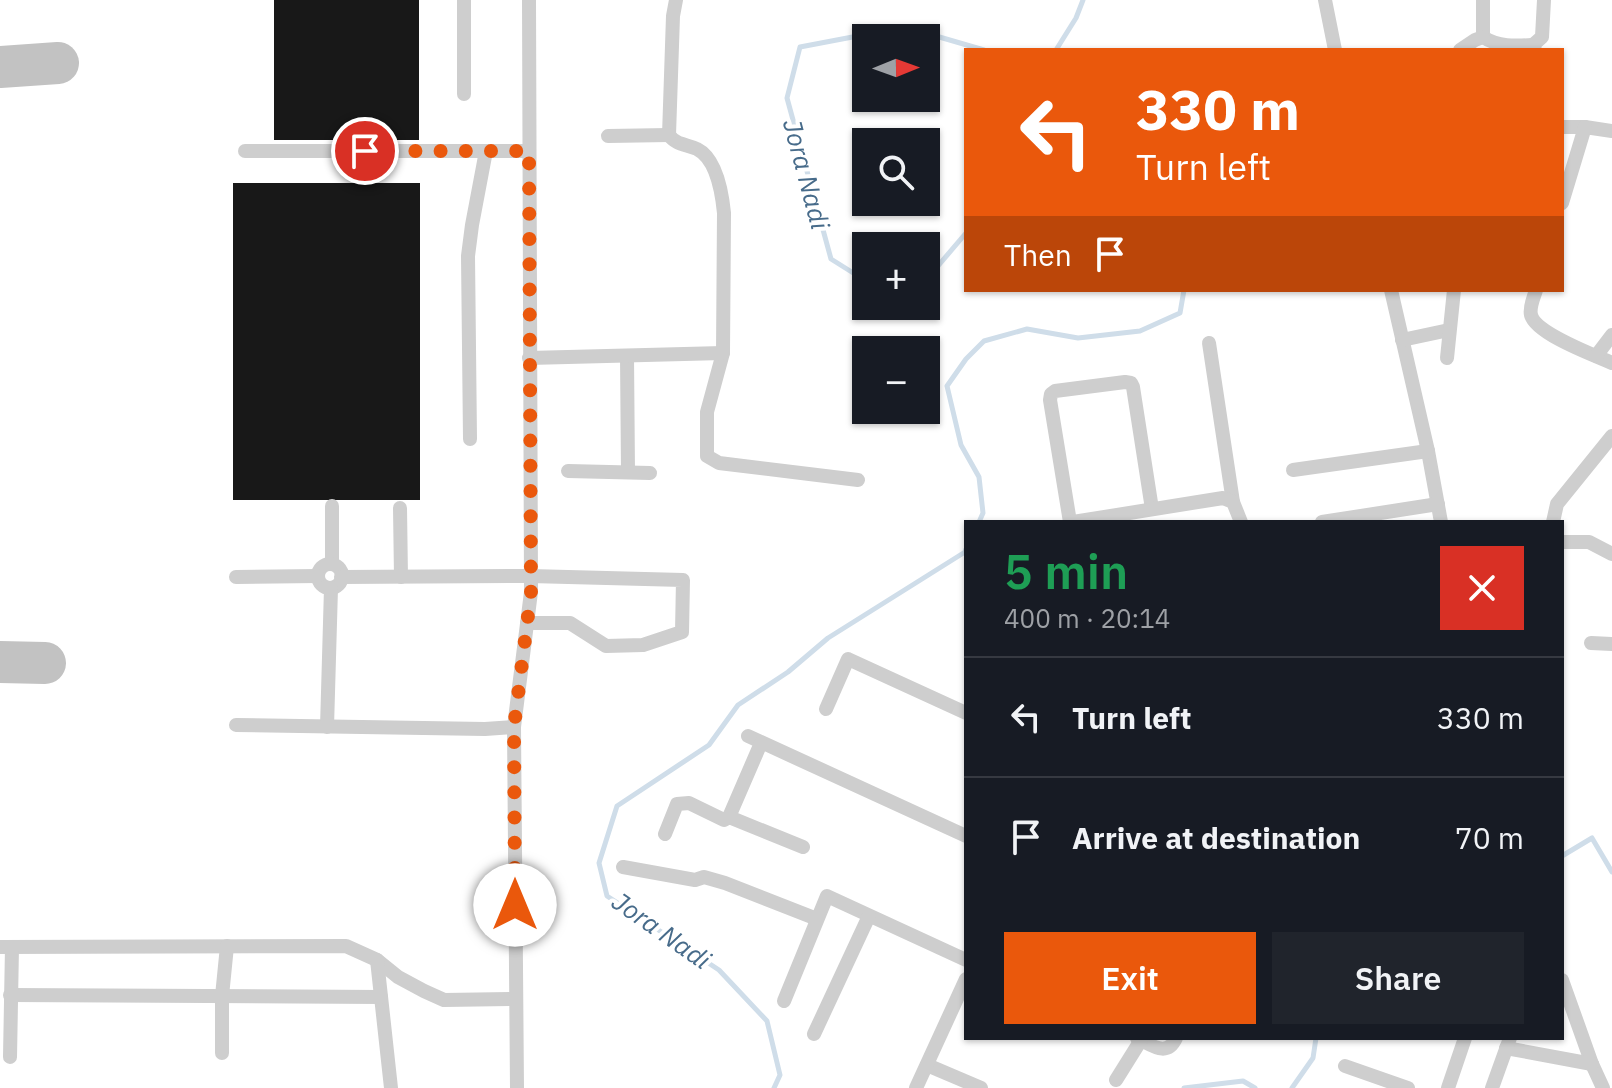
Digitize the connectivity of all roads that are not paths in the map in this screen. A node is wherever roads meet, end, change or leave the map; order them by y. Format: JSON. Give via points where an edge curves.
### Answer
{"nodes":[{"id":1,"x":464,"y":0,"type":"edge"},
{"id":2,"x":529,"y":0,"type":"edge"},
{"id":3,"x":676,"y":0,"type":"edge"},
{"id":4,"x":1325,"y":0,"type":"edge"},
{"id":5,"x":1483,"y":0,"type":"edge"},
{"id":6,"x":1544,"y":0,"type":"edge"},
{"id":7,"x":1483,"y":37,"type":"junction"},
{"id":8,"x":1335,"y":48,"type":"edge"},
{"id":9,"x":1463,"y":48,"type":"edge"},
{"id":10,"x":1534,"y":48,"type":"edge"},
{"id":11,"x":464,"y":94,"type":"dead end"},
{"id":12,"x":1564,"y":126,"type":"edge"},
{"id":13,"x":1585,"y":127,"type":"junction"},
{"id":14,"x":1612,"y":131,"type":"edge"},
{"id":15,"x":669,"y":135,"type":"junction"},
{"id":16,"x":608,"y":136,"type":"dead end"},
{"id":17,"x":245,"y":151,"type":"dead end"},
{"id":18,"x":486,"y":151,"type":"junction"},
{"id":19,"x":529,"y":151,"type":"junction"},
{"id":20,"x":1564,"y":196,"type":"edge"},
{"id":21,"x":1391,"y":292,"type":"edge"},
{"id":22,"x":1454,"y":292,"type":"edge"},
{"id":23,"x":1535,"y":292,"type":"edge"},
{"id":24,"x":1449,"y":330,"type":"junction"},
{"id":25,"x":1612,"y":335,"type":"edge"},
{"id":26,"x":1402,"y":340,"type":"junction"},
{"id":27,"x":1209,"y":343,"type":"dead end"},
{"id":28,"x":723,"y":353,"type":"junction"},
{"id":29,"x":627,"y":356,"type":"junction"},
{"id":30,"x":1596,"y":356,"type":"junction"},
{"id":31,"x":529,"y":358,"type":"junction"},
{"id":32,"x":1447,"y":358,"type":"dead end"},
{"id":33,"x":1612,"y":363,"type":"edge"},
{"id":34,"x":470,"y":439,"type":"dead end"},
{"id":35,"x":1610,"y":445,"type":"edge"},
{"id":36,"x":1428,"y":451,"type":"junction"},
{"id":37,"x":1293,"y":470,"type":"dead end"},
{"id":38,"x":568,"y":471,"type":"dead end"},
{"id":39,"x":628,"y":472,"type":"junction"},
{"id":40,"x":650,"y":473,"type":"dead end"},
{"id":41,"x":858,"y":480,"type":"dead end"},
{"id":42,"x":1233,"y":502,"type":"junction"},
{"id":43,"x":1438,"y":504,"type":"junction"},
{"id":44,"x":332,"y":506,"type":"dead end"},
{"id":45,"x":400,"y":508,"type":"dead end"},
{"id":46,"x":1152,"y":509,"type":"junction"},
{"id":47,"x":1072,"y":520,"type":"edge"},
{"id":48,"x":1084,"y":520,"type":"edge"},
{"id":49,"x":1240,"y":520,"type":"edge"},
{"id":50,"x":1335,"y":520,"type":"edge"},
{"id":51,"x":1441,"y":520,"type":"edge"},
{"id":52,"x":1553,"y":520,"type":"edge"},
{"id":53,"x":1564,"y":542,"type":"edge"},
{"id":54,"x":1612,"y":554,"type":"edge"},
{"id":55,"x":332,"y":564,"type":"junction"},
{"id":56,"x":318,"y":576,"type":"junction"},
{"id":57,"x":530,"y":576,"type":"junction"},
{"id":58,"x":236,"y":577,"type":"dead end"},
{"id":59,"x":401,"y":577,"type":"junction"},
{"id":60,"x":336,"y":582,"type":"junction"},
{"id":61,"x":527,"y":623,"type":"junction"},
{"id":62,"x":1591,"y":643,"type":"dead end"},
{"id":63,"x":1612,"y":644,"type":"edge"},
{"id":64,"x":826,"y":709,"type":"dead end"},
{"id":65,"x":964,"y":712,"type":"edge"},
{"id":66,"x":236,"y":725,"type":"dead end"},
{"id":67,"x":327,"y":727,"type":"junction"},
{"id":68,"x":514,"y":727,"type":"junction"},
{"id":69,"x":729,"y":817,"type":"junction"},
{"id":70,"x":665,"y":834,"type":"dead end"},
{"id":71,"x":964,"y":835,"type":"edge"},
{"id":72,"x":803,"y":847,"type":"dead end"},
{"id":73,"x":623,"y":867,"type":"dead end"},
{"id":74,"x":869,"y":916,"type":"junction"},
{"id":75,"x":817,"y":919,"type":"junction"},
{"id":76,"x":227,"y":946,"type":"junction"},
{"id":77,"x":6,"y":947,"type":"edge"},
{"id":78,"x":964,"y":959,"type":"edge"},
{"id":79,"x":377,"y":960,"type":"junction"},
{"id":80,"x":964,"y":983,"type":"edge"},
{"id":81,"x":1564,"y":986,"type":"edge"},
{"id":82,"x":10,"y":995,"type":"junction"},
{"id":83,"x":222,"y":996,"type":"junction"},
{"id":84,"x":381,"y":997,"type":"junction"},
{"id":85,"x":515,"y":999,"type":"junction"},
{"id":86,"x":784,"y":1001,"type":"dead end"},
{"id":87,"x":814,"y":1034,"type":"dead end"},
{"id":88,"x":1138,"y":1040,"type":"edge"},
{"id":89,"x":1141,"y":1040,"type":"edge"},
{"id":90,"x":1175,"y":1040,"type":"edge"},
{"id":91,"x":1464,"y":1040,"type":"edge"},
{"id":92,"x":1508,"y":1043,"type":"edge"},
{"id":93,"x":222,"y":1053,"type":"dead end"},
{"id":94,"x":10,"y":1057,"type":"dead end"},
{"id":95,"x":1592,"y":1064,"type":"junction"},
{"id":96,"x":927,"y":1065,"type":"junction"},
{"id":97,"x":1345,"y":1066,"type":"dead end"},
{"id":98,"x":1116,"y":1080,"type":"dead end"},
{"id":99,"x":391,"y":1088,"type":"edge"},
{"id":100,"x":517,"y":1088,"type":"edge"},
{"id":101,"x":916,"y":1088,"type":"edge"},
{"id":102,"x":981,"y":1088,"type":"edge"},
{"id":103,"x":1408,"y":1088,"type":"edge"},
{"id":104,"x":1448,"y":1088,"type":"edge"},
{"id":105,"x":1492,"y":1088,"type":"edge"},
{"id":106,"x":1603,"y":1088,"type":"edge"}],
"edges":[{"from":1,"to":11,"type":"street"},
{"from":2,"to":19,"type":"street"},
{"from":3,"to":15,"type":"street"},
{"from":4,"to":8,"type":"street"},
{"from":5,"to":7,"type":"street"},
{"from":6,"to":10,"type":"street","via":[[1542,37]]},
{"from":7,"to":9,"type":"street"},
{"from":7,"to":10,"type":"street"},
{"from":12,"to":13,"type":"street"},
{"from":13,"to":14,"type":"street"},
{"from":13,"to":20,"type":"street"},
{"from":15,"to":16,"type":"street"},
{"from":15,"to":28,"type":"street","via":[[701,152],[722,193]]},
{"from":17,"to":18,"type":"street"},
{"from":18,"to":19,"type":"street"},
{"from":18,"to":34,"type":"street","via":[[468,256]]},
{"from":19,"to":31,"type":"street"},
{"from":21,"to":26,"type":"street"},
{"from":22,"to":24,"type":"street"},
{"from":23,"to":30,"type":"street","via":[[1530,309],[1535,322],[1560,341]]},
{"from":24,"to":26,"type":"street"},
{"from":24,"to":32,"type":"street"},
{"from":25,"to":30,"type":"street"},
{"from":26,"to":36,"type":"street"},
{"from":27,"to":42,"type":"street"},
{"from":28,"to":29,"type":"street"},
{"from":28,"to":41,"type":"street","via":[[707,412],[710,460]]},
{"from":29,"to":31,"type":"street"},
{"from":29,"to":39,"type":"street"},
{"from":30,"to":33,"type":"street"},
{"from":31,"to":57,"type":"street"},
{"from":35,"to":52,"type":"street","via":[[1557,504]]},
{"from":36,"to":37,"type":"street"},
{"from":36,"to":43,"type":"street"},
{"from":38,"to":39,"type":"street"},
{"from":39,"to":40,"type":"street"},
{"from":42,"to":46,"type":"street","via":[[1223,498]]},
{"from":42,"to":49,"type":"street"},
{"from":43,"to":50,"type":"street"},
{"from":43,"to":51,"type":"street"},
{"from":44,"to":55,"type":"street"},
{"from":45,"to":59,"type":"street"},
{"from":46,"to":47,"type":"street","via":[[1131,383],[1055,391],[1050,400]]},
{"from":46,"to":48,"type":"street"},
{"from":53,"to":54,"type":"street","via":[[1589,542]]},
{"from":55,"to":56,"type":"street","via":[[323,566]]},
{"from":55,"to":60,"type":"street","via":[[339,568]]},
{"from":56,"to":58,"type":"street"},
{"from":56,"to":60,"type":"street","via":[[322,586]]},
{"from":57,"to":59,"type":"street"},
{"from":57,"to":61,"type":"street"},
{"from":57,"to":61,"type":"street","via":[[683,580],[682,632],[643,645],[606,646],[570,623]]},
{"from":59,"to":60,"type":"street"},
{"from":60,"to":67,"type":"street"},
{"from":61,"to":68,"type":"street"},
{"from":62,"to":63,"type":"street"},
{"from":64,"to":65,"type":"street","via":[[848,659]]},
{"from":66,"to":67,"type":"street"},
{"from":67,"to":68,"type":"street"},
{"from":68,"to":85,"type":"street"},
{"from":69,"to":70,"type":"street","via":[[724,820],[682,802]]},
{"from":69,"to":71,"type":"street","via":[[754,740]]},
{"from":69,"to":72,"type":"street"},
{"from":73,"to":75,"type":"street","via":[[695,880],[704,877]]},
{"from":74,"to":75,"type":"street","via":[[827,896]]},
{"from":74,"to":78,"type":"street"},
{"from":74,"to":87,"type":"street"},
{"from":75,"to":86,"type":"street"},
{"from":76,"to":77,"type":"street"},
{"from":76,"to":79,"type":"street","via":[[346,946]]},
{"from":76,"to":83,"type":"street"},
{"from":77,"to":82,"type":"street"},
{"from":79,"to":84,"type":"street"},
{"from":79,"to":85,"type":"street","via":[[444,1000]]},
{"from":80,"to":96,"type":"street"},
{"from":81,"to":95,"type":"street"},
{"from":82,"to":83,"type":"street"},
{"from":82,"to":94,"type":"street"},
{"from":83,"to":84,"type":"street"},
{"from":83,"to":93,"type":"street"},
{"from":84,"to":99,"type":"street"},
{"from":85,"to":100,"type":"street"},
{"from":88,"to":98,"type":"street"},
{"from":89,"to":90,"type":"street","via":[[1167,1050]]},
{"from":91,"to":104,"type":"street"},
{"from":92,"to":95,"type":"street"},
{"from":92,"to":105,"type":"street"},
{"from":95,"to":106,"type":"street"},
{"from":96,"to":101,"type":"street"},
{"from":96,"to":102,"type":"street"},
{"from":97,"to":103,"type":"street"}]}
